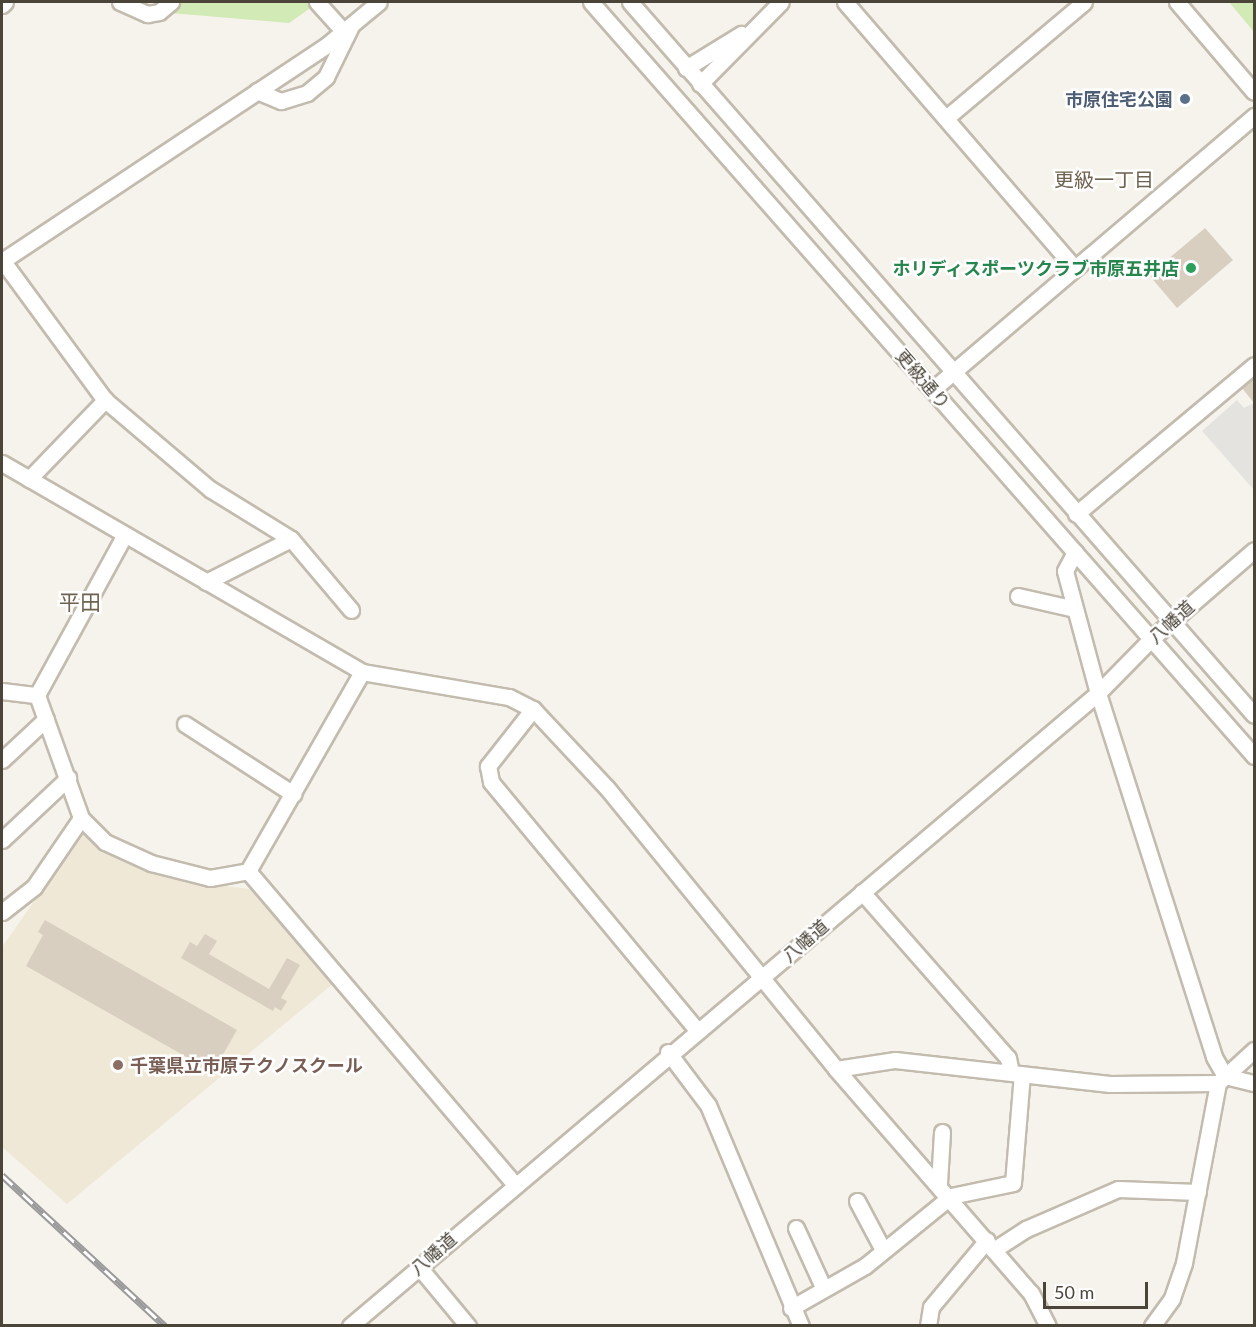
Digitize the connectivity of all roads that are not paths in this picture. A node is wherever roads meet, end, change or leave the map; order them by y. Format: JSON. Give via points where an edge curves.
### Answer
{"nodes":[{"id":1,"x":5,"y":2,"type":"edge"},
{"id":2,"x":120,"y":2,"type":"edge"},
{"id":3,"x":171,"y":2,"type":"edge"},
{"id":4,"x":317,"y":2,"type":"edge"},
{"id":5,"x":379,"y":2,"type":"edge"},
{"id":6,"x":591,"y":2,"type":"edge"},
{"id":7,"x":630,"y":2,"type":"edge"},
{"id":8,"x":781,"y":2,"type":"edge"},
{"id":9,"x":845,"y":2,"type":"edge"},
{"id":10,"x":1084,"y":2,"type":"edge"},
{"id":11,"x":1178,"y":2,"type":"edge"},
{"id":12,"x":2,"y":5,"type":"edge"},
{"id":13,"x":348,"y":28,"type":"junction"},
{"id":14,"x":749,"y":29,"type":"junction"},
{"id":15,"x":310,"y":57,"type":"junction"},
{"id":16,"x":335,"y":63,"type":"junction"},
{"id":17,"x":686,"y":68,"type":"junction"},
{"id":18,"x":326,"y":77,"type":"junction"},
{"id":19,"x":700,"y":84,"type":"junction"},
{"id":20,"x":257,"y":91,"type":"junction"},
{"id":21,"x":1254,"y":92,"type":"edge"},
{"id":22,"x":1254,"y":116,"type":"edge"},
{"id":23,"x":946,"y":118,"type":"junction"},
{"id":24,"x":2,"y":260,"type":"edge"},
{"id":25,"x":1073,"y":266,"type":"junction"},
{"id":26,"x":1254,"y":365,"type":"edge"},
{"id":27,"x":953,"y":372,"type":"junction"},
{"id":28,"x":932,"y":390,"type":"junction"},
{"id":29,"x":105,"y":400,"type":"junction"},
{"id":30,"x":2,"y":463,"type":"edge"},
{"id":31,"x":29,"y":479,"type":"junction"},
{"id":32,"x":1076,"y":514,"type":"junction"},
{"id":33,"x":125,"y":534,"type":"junction"},
{"id":34,"x":291,"y":539,"type":"junction"},
{"id":35,"x":1254,"y":550,"type":"edge"},
{"id":36,"x":1075,"y":552,"type":"junction"},
{"id":37,"x":206,"y":582,"type":"junction"},
{"id":38,"x":1018,"y":596,"type":"dead end"},
{"id":39,"x":1075,"y":609,"type":"junction"},
{"id":40,"x":351,"y":610,"type":"dead end"},
{"id":41,"x":1172,"y":621,"type":"junction"},
{"id":42,"x":1151,"y":639,"type":"junction"},
{"id":43,"x":362,"y":672,"type":"junction"},
{"id":44,"x":2,"y":691,"type":"edge"},
{"id":45,"x":1098,"y":693,"type":"junction"},
{"id":46,"x":37,"y":695,"type":"junction"},
{"id":47,"x":533,"y":709,"type":"junction"},
{"id":48,"x":1254,"y":715,"type":"edge"},
{"id":49,"x":46,"y":719,"type":"junction"},
{"id":50,"x":185,"y":724,"type":"dead end"},
{"id":51,"x":1254,"y":756,"type":"edge"},
{"id":52,"x":2,"y":760,"type":"edge"},
{"id":53,"x":68,"y":778,"type":"junction"},
{"id":54,"x":293,"y":794,"type":"junction"},
{"id":55,"x":81,"y":818,"type":"junction"},
{"id":56,"x":2,"y":840,"type":"edge"},
{"id":57,"x":248,"y":871,"type":"junction"},
{"id":58,"x":862,"y":892,"type":"junction"},
{"id":59,"x":2,"y":912,"type":"edge"},
{"id":60,"x":764,"y":977,"type":"junction"},
{"id":61,"x":697,"y":1030,"type":"junction"},
{"id":62,"x":1254,"y":1050,"type":"edge"},
{"id":63,"x":668,"y":1052,"type":"junction"},
{"id":64,"x":836,"y":1069,"type":"junction"},
{"id":65,"x":1016,"y":1073,"type":"junction"},
{"id":66,"x":1222,"y":1080,"type":"junction"},
{"id":67,"x":1254,"y":1083,"type":"edge"},
{"id":68,"x":942,"y":1132,"type":"dead end"},
{"id":69,"x":514,"y":1183,"type":"junction"},
{"id":70,"x":939,"y":1183,"type":"junction"},
{"id":71,"x":1198,"y":1192,"type":"junction"},
{"id":72,"x":951,"y":1196,"type":"junction"},
{"id":73,"x":856,"y":1201,"type":"dead end"},
{"id":74,"x":796,"y":1228,"type":"dead end"},
{"id":75,"x":991,"y":1245,"type":"junction"},
{"id":76,"x":883,"y":1250,"type":"junction"},
{"id":77,"x":419,"y":1267,"type":"junction"},
{"id":78,"x":824,"y":1287,"type":"junction"},
{"id":79,"x":791,"y":1308,"type":"junction"},
{"id":80,"x":1045,"y":1322,"type":"edge"},
{"id":81,"x":350,"y":1326,"type":"edge"},
{"id":82,"x":468,"y":1326,"type":"edge"},
{"id":83,"x":801,"y":1326,"type":"edge"},
{"id":84,"x":928,"y":1326,"type":"edge"},
{"id":85,"x":1152,"y":1326,"type":"edge"}],
"edges":[{"from":1,"to":12,"type":"street"},
{"from":2,"to":3,"type":"street","via":[[147,14],[159,12]]},
{"from":4,"to":13,"type":"street"},
{"from":5,"to":13,"type":"street"},
{"from":6,"to":28,"type":"street","name":"更級通り"},
{"from":7,"to":17,"type":"street","name":"更級通り"},
{"from":8,"to":14,"type":"street"},
{"from":9,"to":23,"type":"street"},
{"from":10,"to":23,"type":"street"},
{"from":11,"to":21,"type":"street"},
{"from":13,"to":15,"type":"street"},
{"from":13,"to":16,"type":"street"},
{"from":14,"to":17,"type":"street"},
{"from":14,"to":19,"type":"street"},
{"from":15,"to":16,"type":"street"},
{"from":15,"to":18,"type":"street"},
{"from":15,"to":20,"type":"street"},
{"from":16,"to":18,"type":"street"},
{"from":17,"to":19,"type":"street","name":"更級通り"},
{"from":18,"to":20,"type":"street","via":[[307,93],[281,101]]},
{"from":19,"to":27,"type":"street","name":"更級通り"},
{"from":20,"to":24,"type":"street"},
{"from":22,"to":25,"type":"street"},
{"from":23,"to":25,"type":"street"},
{"from":24,"to":29,"type":"street"},
{"from":25,"to":27,"type":"street"},
{"from":26,"to":32,"type":"street"},
{"from":27,"to":28,"type":"street"},
{"from":27,"to":32,"type":"street","name":"更級通り"},
{"from":28,"to":36,"type":"street","name":"更級通り"},
{"from":29,"to":31,"type":"street"},
{"from":29,"to":34,"type":"street","via":[[210,489]]},
{"from":30,"to":31,"type":"street"},
{"from":31,"to":33,"type":"street"},
{"from":32,"to":41,"type":"street","name":"更級通り"},
{"from":33,"to":37,"type":"street"},
{"from":33,"to":46,"type":"street"},
{"from":34,"to":37,"type":"street"},
{"from":34,"to":40,"type":"street"},
{"from":35,"to":41,"type":"street","name":"八幡道"},
{"from":36,"to":39,"type":"street","via":[[1065,571]]},
{"from":36,"to":42,"type":"street","name":"更級通り"},
{"from":37,"to":43,"type":"street"},
{"from":38,"to":39,"type":"street"},
{"from":39,"to":45,"type":"street"},
{"from":41,"to":42,"type":"street","name":"八幡道"},
{"from":41,"to":48,"type":"street","name":"更級通り"},
{"from":42,"to":45,"type":"street","name":"八幡道"},
{"from":42,"to":51,"type":"street","name":"更級通り"},
{"from":43,"to":47,"type":"street","via":[[509,697]]},
{"from":43,"to":54,"type":"street"},
{"from":44,"to":46,"type":"street"},
{"from":45,"to":58,"type":"street","name":"八幡道"},
{"from":45,"to":66,"type":"street"},
{"from":46,"to":49,"type":"street"},
{"from":47,"to":60,"type":"street","via":[[558,730]]},
{"from":47,"to":61,"type":"street","via":[[488,766],[491,782]]},
{"from":49,"to":52,"type":"street"},
{"from":49,"to":53,"type":"street"},
{"from":50,"to":54,"type":"street"},
{"from":53,"to":55,"type":"street"},
{"from":53,"to":56,"type":"street"},
{"from":54,"to":57,"type":"street"},
{"from":55,"to":57,"type":"street","via":[[105,842],[151,863],[210,878]]},
{"from":55,"to":59,"type":"street","via":[[34,887]]},
{"from":57,"to":69,"type":"street"},
{"from":58,"to":60,"type":"street","name":"八幡道"},
{"from":58,"to":65,"type":"street","via":[[1008,1058]]},
{"from":60,"to":61,"type":"street","name":"八幡道"},
{"from":60,"to":64,"type":"street"},
{"from":61,"to":63,"type":"street","name":"八幡道"},
{"from":62,"to":66,"type":"street"},
{"from":63,"to":69,"type":"street","name":"八幡道"},
{"from":63,"to":79,"type":"street","via":[[708,1104]]},
{"from":64,"to":65,"type":"street","via":[[895,1060]]},
{"from":64,"to":70,"type":"street"},
{"from":65,"to":66,"type":"street","via":[[1110,1084]]},
{"from":65,"to":72,"type":"street","via":[[1013,1183]]},
{"from":66,"to":67,"type":"street"},
{"from":66,"to":71,"type":"street"},
{"from":68,"to":70,"type":"street"},
{"from":69,"to":77,"type":"street","name":"八幡道"},
{"from":70,"to":72,"type":"street"},
{"from":71,"to":75,"type":"street","via":[[1118,1189]]},
{"from":71,"to":85,"type":"street","via":[[1184,1263],[1172,1298]]},
{"from":72,"to":75,"type":"street"},
{"from":72,"to":76,"type":"street"},
{"from":73,"to":76,"type":"street"},
{"from":74,"to":78,"type":"street"},
{"from":75,"to":80,"type":"street"},
{"from":75,"to":84,"type":"street","via":[[931,1307]]},
{"from":76,"to":78,"type":"street","via":[[865,1266]]},
{"from":77,"to":81,"type":"street","name":"八幡道"},
{"from":77,"to":82,"type":"street"},
{"from":78,"to":79,"type":"street"},
{"from":79,"to":83,"type":"street"}]}
